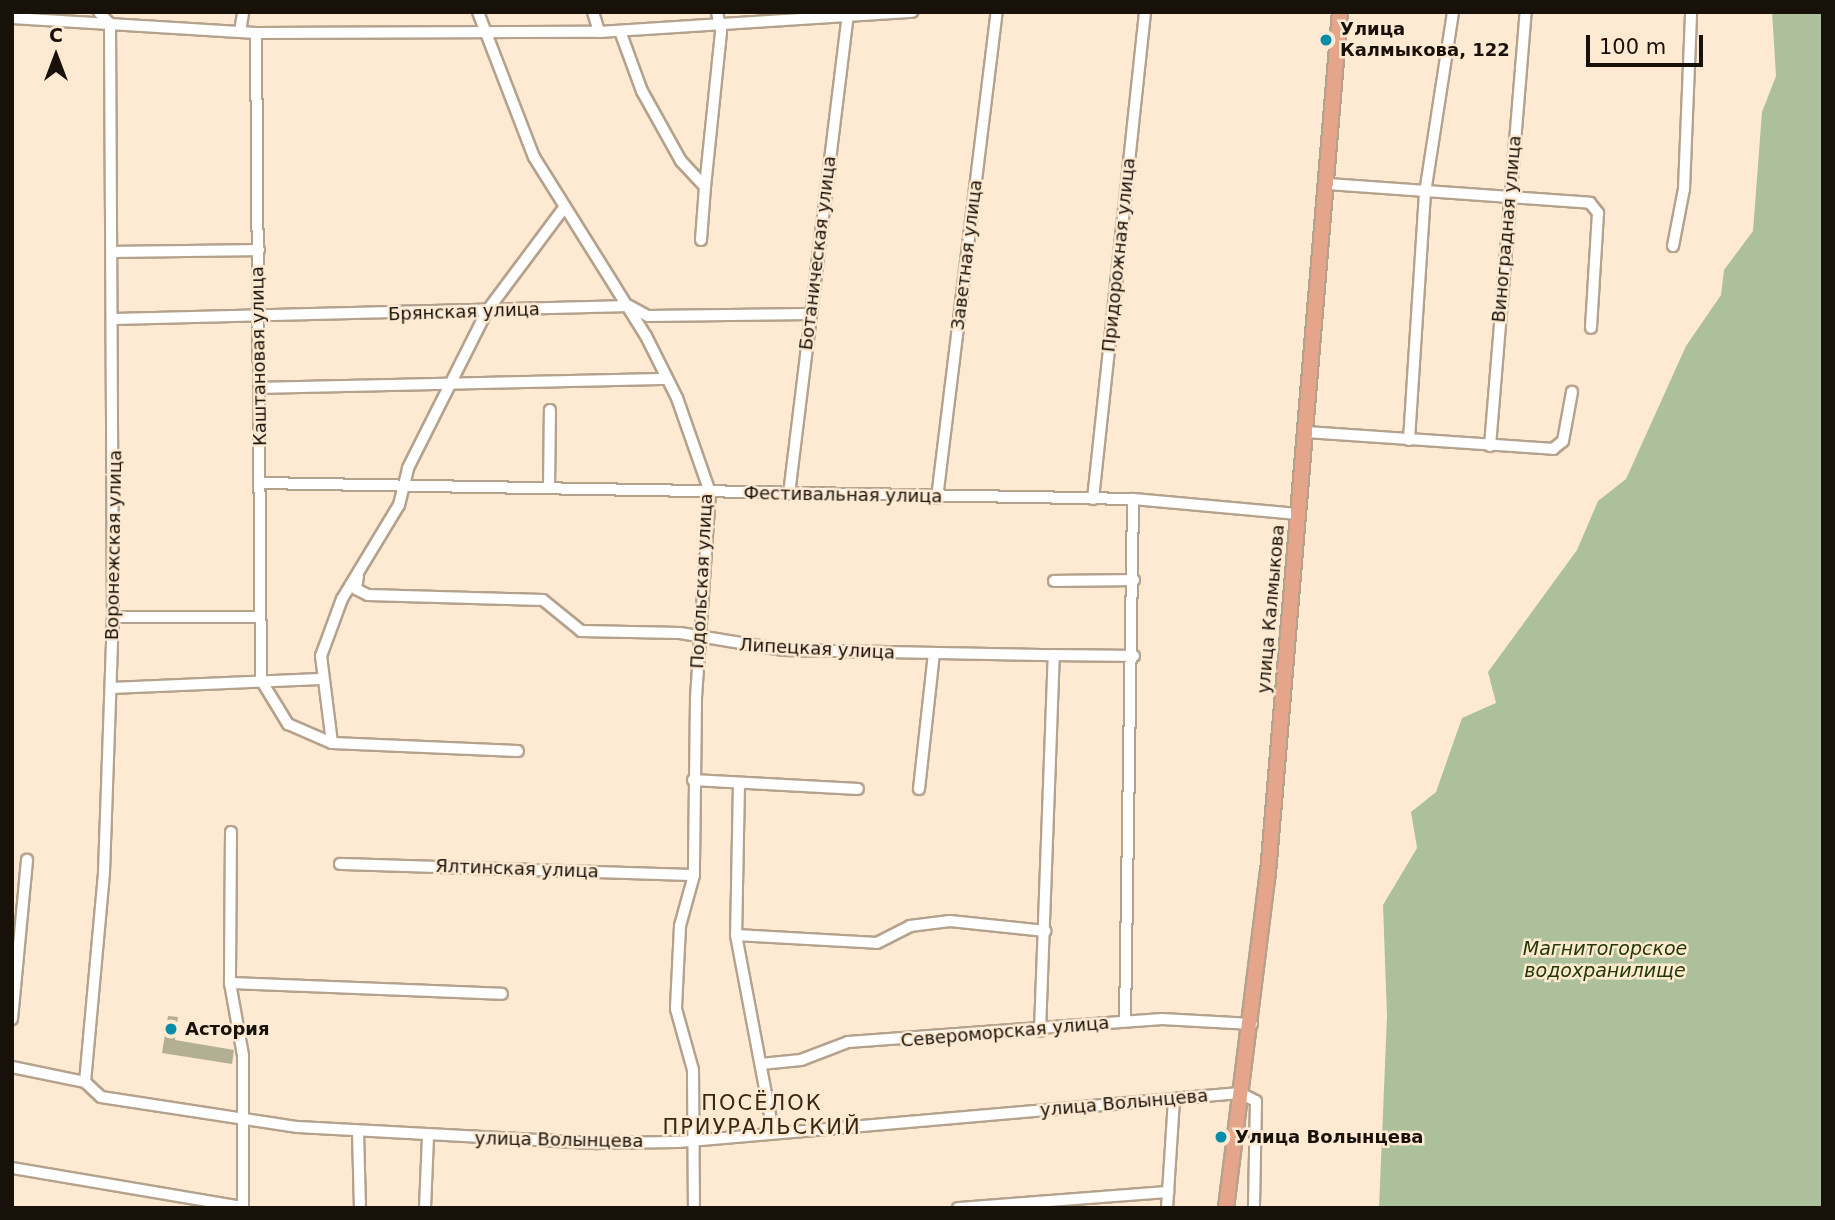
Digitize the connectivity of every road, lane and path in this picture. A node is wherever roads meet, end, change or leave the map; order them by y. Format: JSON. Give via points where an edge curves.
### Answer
{"nodes":[{"id":1,"x":99,"y":12,"type":"edge"},
{"id":2,"x":243,"y":12,"type":"edge"},
{"id":3,"x":478,"y":12,"type":"edge"},
{"id":4,"x":593,"y":12,"type":"edge"},
{"id":5,"x":912,"y":12,"type":"edge"},
{"id":6,"x":997,"y":12,"type":"edge"},
{"id":7,"x":1145,"y":12,"type":"edge"},
{"id":8,"x":1340,"y":12,"type":"edge"},
{"id":9,"x":1453,"y":12,"type":"edge"},
{"id":10,"x":1526,"y":12,"type":"edge"},
{"id":11,"x":1691,"y":12,"type":"edge"},
{"id":12,"x":828,"y":13,"type":"edge"},
{"id":13,"x":848,"y":13,"type":"edge"},
{"id":14,"x":718,"y":17,"type":"edge"},
{"id":15,"x":12,"y":18,"type":"edge"},
{"id":16,"x":110,"y":24,"type":"junction"},
{"id":17,"x":482,"y":30,"type":"junction"},
{"id":18,"x":620,"y":31,"type":"junction"},
{"id":19,"x":240,"y":32,"type":"junction"},
{"id":20,"x":599,"y":32,"type":"junction"},
{"id":21,"x":256,"y":33,"type":"junction"},
{"id":22,"x":1328,"y":184,"type":"junction"},
{"id":23,"x":705,"y":187,"type":"junction"},
{"id":24,"x":1425,"y":193,"type":"junction"},
{"id":25,"x":1510,"y":199,"type":"junction"},
{"id":26,"x":563,"y":209,"type":"junction"},
{"id":27,"x":701,"y":240,"type":"dead end"},
{"id":28,"x":1673,"y":246,"type":"dead end"},
{"id":29,"x":259,"y":250,"type":"junction"},
{"id":30,"x":114,"y":252,"type":"junction"},
{"id":31,"x":629,"y":306,"type":"junction"},
{"id":32,"x":487,"y":311,"type":"junction"},
{"id":33,"x":810,"y":314,"type":"junction"},
{"id":34,"x":259,"y":317,"type":"junction"},
{"id":35,"x":114,"y":319,"type":"junction"},
{"id":36,"x":1591,"y":328,"type":"dead end"},
{"id":37,"x":667,"y":379,"type":"junction"},
{"id":38,"x":453,"y":385,"type":"junction"},
{"id":39,"x":260,"y":388,"type":"junction"},
{"id":40,"x":1572,"y":391,"type":"dead end"},
{"id":41,"x":550,"y":410,"type":"dead end"},
{"id":42,"x":1306,"y":432,"type":"junction"},
{"id":43,"x":1409,"y":440,"type":"junction"},
{"id":44,"x":1490,"y":446,"type":"junction"},
{"id":45,"x":261,"y":483,"type":"junction"},
{"id":46,"x":406,"y":485,"type":"junction"},
{"id":47,"x":549,"y":488,"type":"junction"},
{"id":48,"x":710,"y":492,"type":"junction"},
{"id":49,"x":789,"y":494,"type":"junction"},
{"id":50,"x":937,"y":498,"type":"junction"},
{"id":51,"x":1093,"y":499,"type":"junction"},
{"id":52,"x":1133,"y":499,"type":"junction"},
{"id":53,"x":1298,"y":514,"type":"junction"},
{"id":54,"x":358,"y":576,"type":"junction"},
{"id":55,"x":1134,"y":580,"type":"junction"},
{"id":56,"x":1054,"y":581,"type":"dead end"},
{"id":57,"x":113,"y":617,"type":"junction"},
{"id":58,"x":260,"y":617,"type":"junction"},
{"id":59,"x":699,"y":640,"type":"junction"},
{"id":60,"x":934,"y":654,"type":"junction"},
{"id":61,"x":1054,"y":655,"type":"junction"},
{"id":62,"x":1134,"y":656,"type":"junction"},
{"id":63,"x":320,"y":679,"type":"junction"},
{"id":64,"x":261,"y":680,"type":"junction"},
{"id":65,"x":111,"y":688,"type":"junction"},
{"id":66,"x":331,"y":743,"type":"junction"},
{"id":67,"x":519,"y":751,"type":"dead end"},
{"id":68,"x":693,"y":780,"type":"junction"},
{"id":69,"x":739,"y":783,"type":"junction"},
{"id":70,"x":858,"y":789,"type":"dead end"},
{"id":71,"x":919,"y":789,"type":"dead end"},
{"id":72,"x":231,"y":832,"type":"dead end"},
{"id":73,"x":27,"y":860,"type":"dead end"},
{"id":74,"x":340,"y":864,"type":"dead end"},
{"id":75,"x":694,"y":875,"type":"junction"},
{"id":76,"x":1045,"y":931,"type":"junction"},
{"id":77,"x":736,"y":935,"type":"junction"},
{"id":78,"x":230,"y":982,"type":"junction"},
{"id":79,"x":502,"y":993,"type":"dead end"},
{"id":80,"x":12,"y":1019,"type":"edge"},
{"id":81,"x":1125,"y":1021,"type":"junction"},
{"id":82,"x":1252,"y":1024,"type":"junction"},
{"id":83,"x":1040,"y":1031,"type":"junction"},
{"id":84,"x":761,"y":1064,"type":"junction"},
{"id":85,"x":12,"y":1067,"type":"edge"},
{"id":86,"x":85,"y":1082,"type":"junction"},
{"id":87,"x":1240,"y":1094,"type":"junction"},
{"id":88,"x":1174,"y":1099,"type":"junction"},
{"id":89,"x":243,"y":1116,"type":"junction"},
{"id":90,"x":773,"y":1130,"type":"junction"},
{"id":91,"x":358,"y":1132,"type":"junction"},
{"id":92,"x":428,"y":1137,"type":"junction"},
{"id":93,"x":694,"y":1140,"type":"junction"},
{"id":94,"x":12,"y":1168,"type":"edge"},
{"id":95,"x":1168,"y":1192,"type":"junction"},
{"id":96,"x":243,"y":1207,"type":"edge"},
{"id":97,"x":360,"y":1208,"type":"edge"},
{"id":98,"x":425,"y":1208,"type":"edge"},
{"id":99,"x":694,"y":1208,"type":"edge"},
{"id":100,"x":958,"y":1208,"type":"edge"},
{"id":101,"x":1167,"y":1208,"type":"edge"},
{"id":102,"x":1226,"y":1208,"type":"edge"},
{"id":103,"x":1254,"y":1208,"type":"edge"}],
"edges":[{"from":1,"to":16,"type":"street"},
{"from":2,"to":19,"type":"street"},
{"from":3,"to":17,"type":"street","name":"Подольская улица"},
{"from":4,"to":20,"type":"street"},
{"from":5,"to":13,"type":"street"},
{"from":6,"to":50,"type":"street","name":"Заветная улица"},
{"from":7,"to":51,"type":"street","name":"Придорожная улица"},
{"from":8,"to":22,"type":"main road","name":"улица Калмыкова"},
{"from":9,"to":24,"type":"street"},
{"from":10,"to":25,"type":"street","name":"Виноградная улица"},
{"from":11,"to":28,"type":"street","via":[[1684,189]]},
{"from":12,"to":13,"type":"street"},
{"from":12,"to":14,"type":"street"},
{"from":13,"to":33,"type":"street","name":"Ботаническая улица"},
{"from":14,"to":18,"type":"street"},
{"from":14,"to":23,"type":"street"},
{"from":15,"to":16,"type":"street"},
{"from":16,"to":19,"type":"street"},
{"from":16,"to":30,"type":"street","name":"Воронежская улица"},
{"from":17,"to":20,"type":"street"},
{"from":17,"to":21,"type":"street"},
{"from":17,"to":26,"type":"street","name":"Подольская улица","via":[[534,157]]},
{"from":18,"to":20,"type":"street"},
{"from":18,"to":23,"type":"street","via":[[642,90],[681,161]]},
{"from":19,"to":21,"type":"street"},
{"from":21,"to":29,"type":"street","name":"Каштановая улица"},
{"from":22,"to":24,"type":"street"},
{"from":22,"to":42,"type":"main road","name":"улица Калмыкова"},
{"from":23,"to":27,"type":"street"},
{"from":24,"to":25,"type":"street"},
{"from":24,"to":43,"type":"street"},
{"from":25,"to":36,"type":"street","via":[[1596,207]]},
{"from":25,"to":44,"type":"street","name":"Виноградная улица"},
{"from":26,"to":31,"type":"street","name":"Подольская улица"},
{"from":26,"to":32,"type":"street"},
{"from":29,"to":30,"type":"street"},
{"from":29,"to":34,"type":"street","name":"Каштановая улица"},
{"from":30,"to":35,"type":"street","name":"Воронежская улица"},
{"from":31,"to":32,"type":"street","name":"Брянская улица"},
{"from":31,"to":33,"type":"street","name":"Брянская улица","via":[[642,316]]},
{"from":31,"to":37,"type":"street","name":"Подольская улица"},
{"from":32,"to":34,"type":"street","name":"Брянская улица"},
{"from":32,"to":38,"type":"street"},
{"from":33,"to":49,"type":"street","name":"Ботаническая улица"},
{"from":34,"to":35,"type":"street","name":"Брянская улица"},
{"from":34,"to":39,"type":"street","name":"Каштановая улица"},
{"from":35,"to":57,"type":"street","name":"Воронежская улица"},
{"from":37,"to":38,"type":"street"},
{"from":37,"to":48,"type":"street","name":"Подольская улица"},
{"from":38,"to":39,"type":"street"},
{"from":38,"to":46,"type":"street","via":[[414,456]]},
{"from":39,"to":45,"type":"street","name":"Каштановая улица"},
{"from":40,"to":44,"type":"street","via":[[1559,446]]},
{"from":41,"to":47,"type":"street"},
{"from":42,"to":43,"type":"street"},
{"from":42,"to":53,"type":"main road","name":"улица Калмыкова"},
{"from":43,"to":44,"type":"street"},
{"from":45,"to":46,"type":"street","name":"Фестивальная улица"},
{"from":45,"to":58,"type":"street","name":"Каштановая улица"},
{"from":46,"to":47,"type":"street","name":"Фестивальная улица"},
{"from":46,"to":54,"type":"street"},
{"from":47,"to":48,"type":"street","name":"Фестивальная улица"},
{"from":48,"to":49,"type":"street","name":"Фестивальная улица"},
{"from":48,"to":59,"type":"street","name":"Подольская улица"},
{"from":49,"to":50,"type":"street","name":"Фестивальная улица"},
{"from":50,"to":51,"type":"street","name":"Фестивальная улица"},
{"from":51,"to":52,"type":"street","name":"Фестивальная улица"},
{"from":52,"to":53,"type":"street","name":"Фестивальная улица"},
{"from":52,"to":55,"type":"street"},
{"from":53,"to":82,"type":"main road","name":"улица Калмыкова"},
{"from":54,"to":59,"type":"street","name":"Липецкая улица","via":[[356,589],[362,594],[543,600],[576,630],[680,633]]},
{"from":54,"to":63,"type":"street","via":[[342,599],[321,656]]},
{"from":55,"to":56,"type":"street"},
{"from":55,"to":62,"type":"street"},
{"from":57,"to":58,"type":"street"},
{"from":57,"to":65,"type":"street","name":"Воронежская улица"},
{"from":58,"to":64,"type":"street","name":"Каштановая улица"},
{"from":59,"to":60,"type":"street","name":"Липецкая улица","via":[[785,650]]},
{"from":59,"to":68,"type":"street","name":"Подольская улица"},
{"from":60,"to":61,"type":"street","name":"Липецкая улица"},
{"from":60,"to":71,"type":"street"},
{"from":61,"to":62,"type":"street","name":"Липецкая улица"},
{"from":61,"to":76,"type":"street"},
{"from":62,"to":81,"type":"street"},
{"from":63,"to":64,"type":"street"},
{"from":63,"to":66,"type":"street"},
{"from":64,"to":65,"type":"street"},
{"from":64,"to":66,"type":"street","via":[[288,724]]},
{"from":65,"to":86,"type":"street","name":"Воронежская улица","via":[[104,872]]},
{"from":66,"to":67,"type":"street"},
{"from":68,"to":69,"type":"street"},
{"from":68,"to":75,"type":"street","name":"Подольская улица"},
{"from":69,"to":70,"type":"street"},
{"from":69,"to":77,"type":"street"},
{"from":72,"to":78,"type":"street"},
{"from":73,"to":80,"type":"street"},
{"from":74,"to":75,"type":"street","name":"Ялтинская улица"},
{"from":75,"to":93,"type":"street","name":"Подольская улица","via":[[680,926],[676,1009],[693,1070]]},
{"from":76,"to":77,"type":"street","via":[[950,921],[910,926],[877,943]]},
{"from":76,"to":83,"type":"street"},
{"from":77,"to":84,"type":"street"},
{"from":78,"to":79,"type":"street"},
{"from":78,"to":89,"type":"street","via":[[243,1055]]},
{"from":81,"to":82,"type":"street","name":"Североморская улица","via":[[1182,1018]]},
{"from":81,"to":83,"type":"street","name":"Североморская улица"},
{"from":82,"to":87,"type":"main road","name":"улица Калмыкова"},
{"from":83,"to":84,"type":"street","name":"Североморская улица","via":[[848,1042],[802,1060]]},
{"from":84,"to":90,"type":"street"},
{"from":85,"to":86,"type":"street","name":"улица Волынцева"},
{"from":86,"to":89,"type":"street","name":"улица Волынцева","via":[[101,1097]]},
{"from":87,"to":88,"type":"street","name":"улица Волынцева"},
{"from":87,"to":102,"type":"main road","name":"улица Калмыкова"},
{"from":87,"to":103,"type":"street","via":[[1256,1100]]},
{"from":88,"to":90,"type":"street","name":"улица Волынцева"},
{"from":88,"to":95,"type":"street"},
{"from":89,"to":91,"type":"street","name":"улица Волынцева"},
{"from":89,"to":96,"type":"street"},
{"from":90,"to":93,"type":"street","name":"улица Волынцева"},
{"from":91,"to":92,"type":"street","name":"улица Волынцева"},
{"from":91,"to":97,"type":"street"},
{"from":92,"to":93,"type":"street","name":"улица Волынцева"},
{"from":92,"to":98,"type":"street"},
{"from":93,"to":99,"type":"street","name":"Подольская улица"},
{"from":94,"to":96,"type":"street"},
{"from":95,"to":100,"type":"street"},
{"from":95,"to":101,"type":"street"}]}
